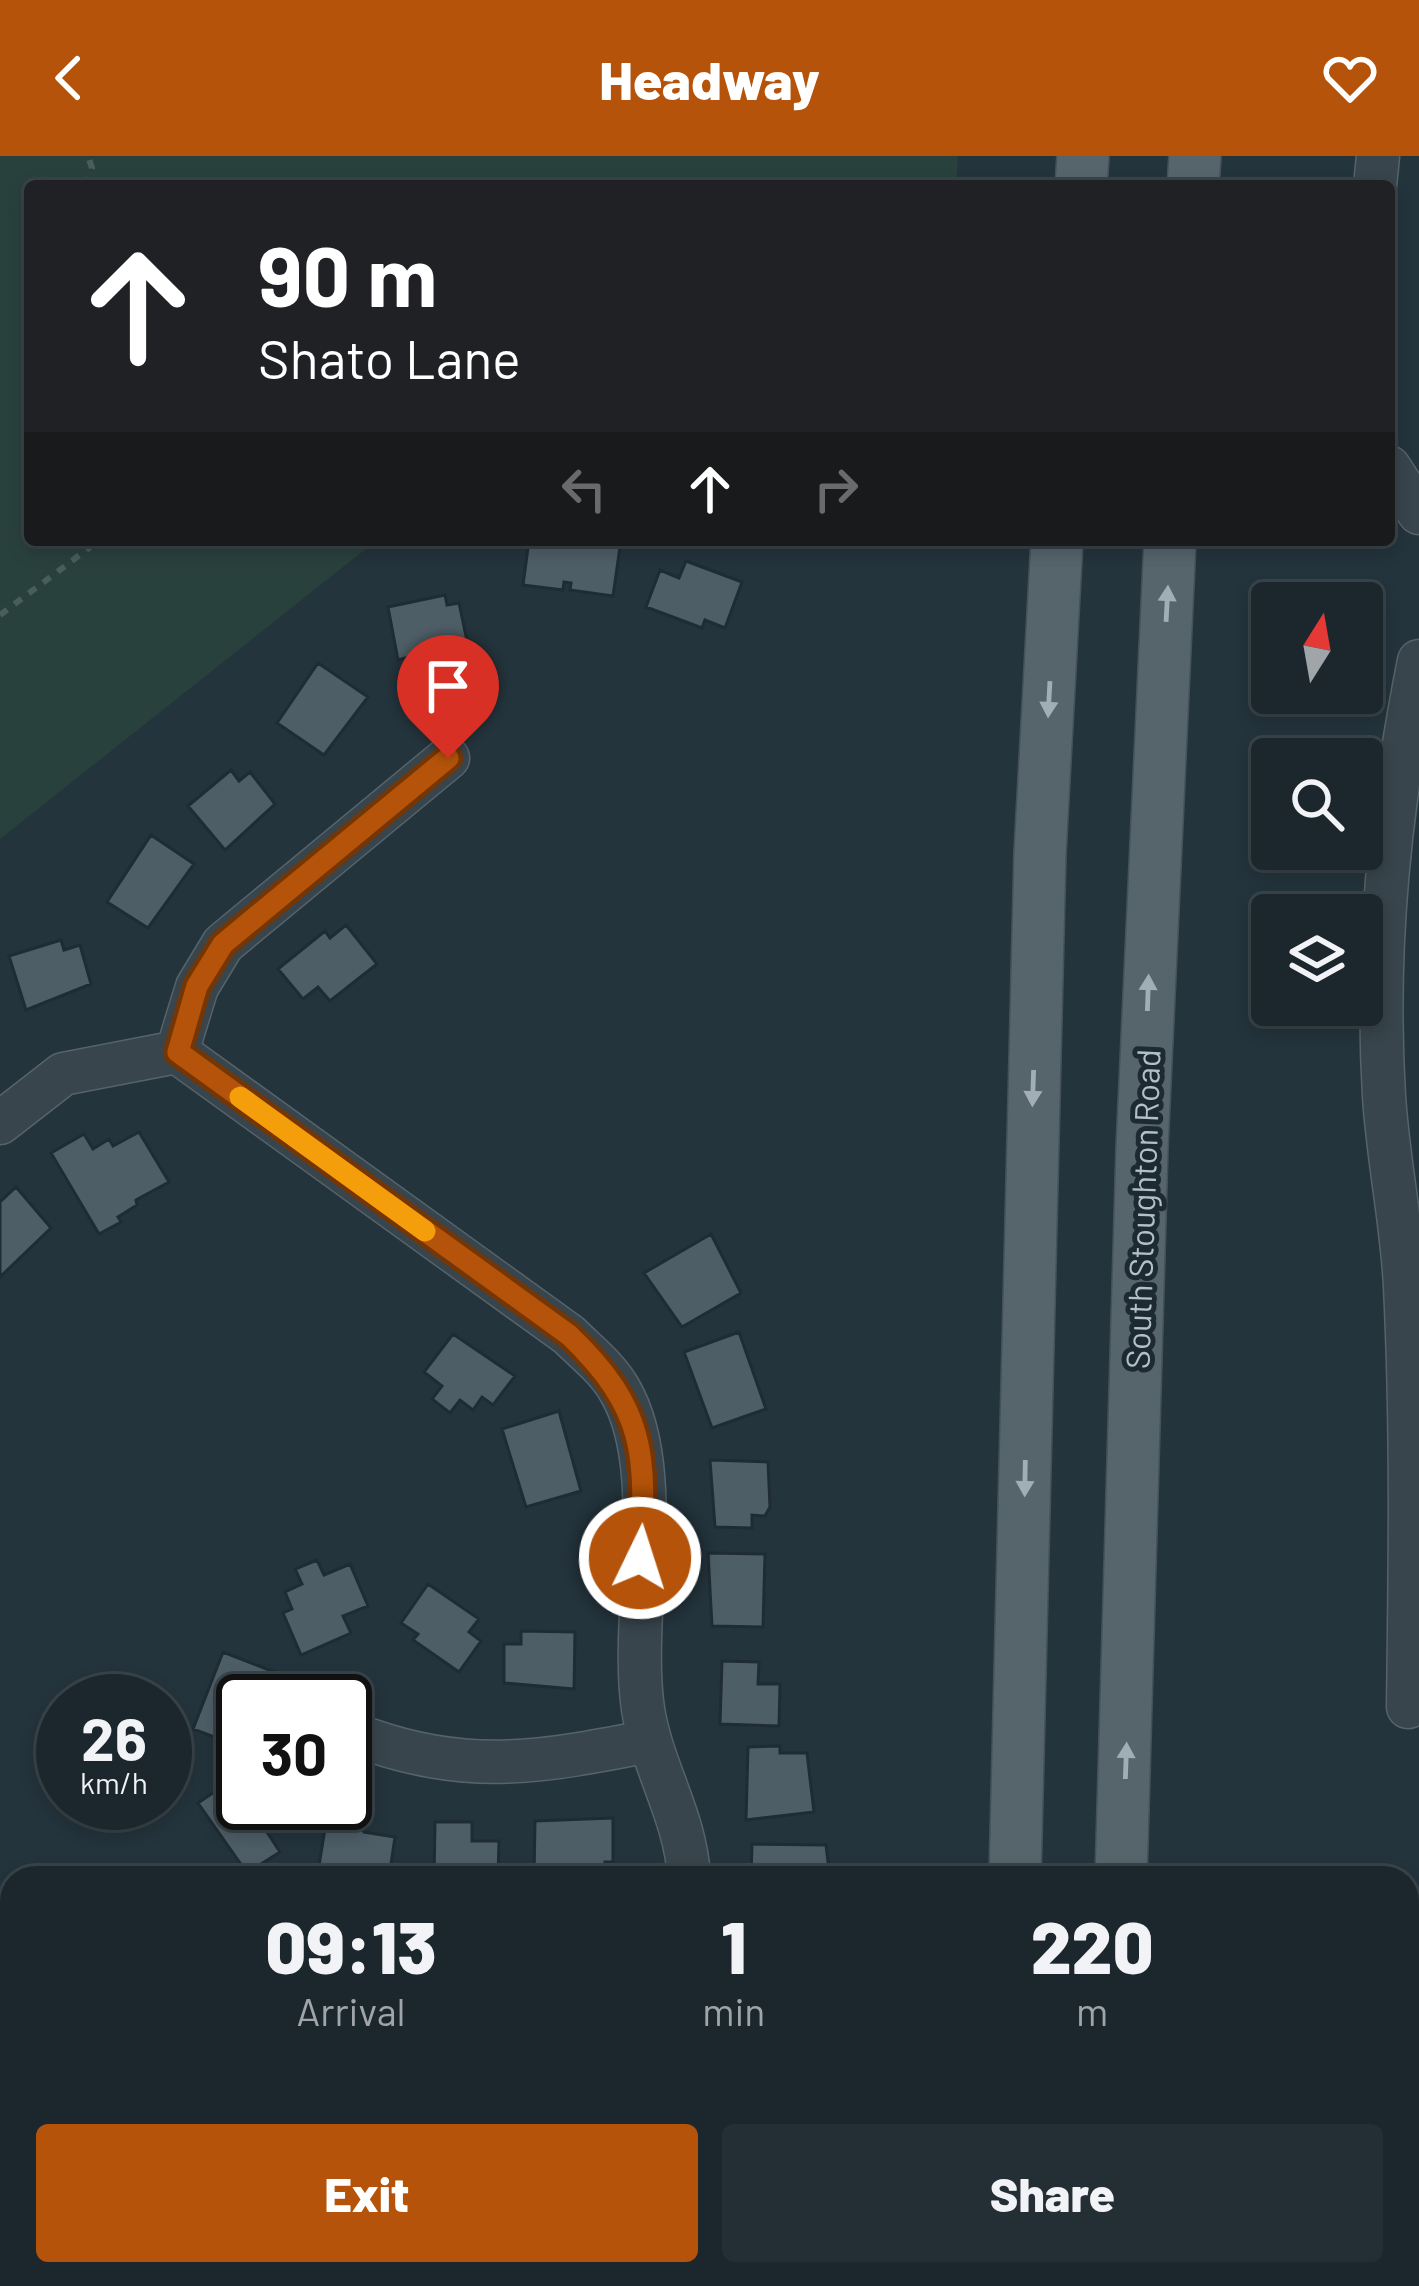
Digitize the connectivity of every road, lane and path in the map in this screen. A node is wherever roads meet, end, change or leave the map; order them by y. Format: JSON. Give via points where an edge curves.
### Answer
{"nodes":[{"id":1,"x":1395,"y":476,"type":"edge"},
{"id":2,"x":1419,"y":513,"type":"edge"},
{"id":3,"x":89,"y":546,"type":"edge"},
{"id":4,"x":1058,"y":546,"type":"edge"},
{"id":5,"x":1170,"y":546,"type":"edge"},
{"id":6,"x":0,"y":615,"type":"edge"},
{"id":7,"x":1419,"y":661,"type":"edge"},
{"id":8,"x":448,"y":758,"type":"dead end"},
{"id":9,"x":178,"y":1052,"type":"junction"},
{"id":10,"x":0,"y":1124,"type":"edge"},
{"id":11,"x":1412,"y":1280,"type":"edge"},
{"id":12,"x":1408,"y":1707,"type":"dead end"},
{"id":13,"x":372,"y":1741,"type":"edge"},
{"id":14,"x":650,"y":1742,"type":"junction"},
{"id":15,"x":686,"y":1866,"type":"edge"},
{"id":16,"x":1016,"y":1866,"type":"edge"},
{"id":17,"x":1121,"y":1866,"type":"edge"}],
"edges":[{"from":1,"to":2,"type":"street"},
{"from":3,"to":6,"type":"path"},
{"from":4,"to":16,"type":"main road","one_way":true,"via":[[1040,876]]},
{"from":17,"to":5,"type":"main road","name":"South Stoughton Road","one_way":true},
{"from":7,"to":11,"type":"street","via":[[1388,838],[1380,955],[1384,1098]]},
{"from":8,"to":9,"type":"street","via":[[223,944],[197,986]]},
{"from":9,"to":10,"type":"street","via":[[63,1074]]},
{"from":9,"to":14,"type":"street","via":[[569,1335],[618,1386],[644,1502],[643,1706]]},
{"from":11,"to":12,"type":"street"},
{"from":13,"to":14,"type":"street","via":[[429,1759],[493,1765]]},
{"from":14,"to":15,"type":"street","via":[[681,1822]]}]}
